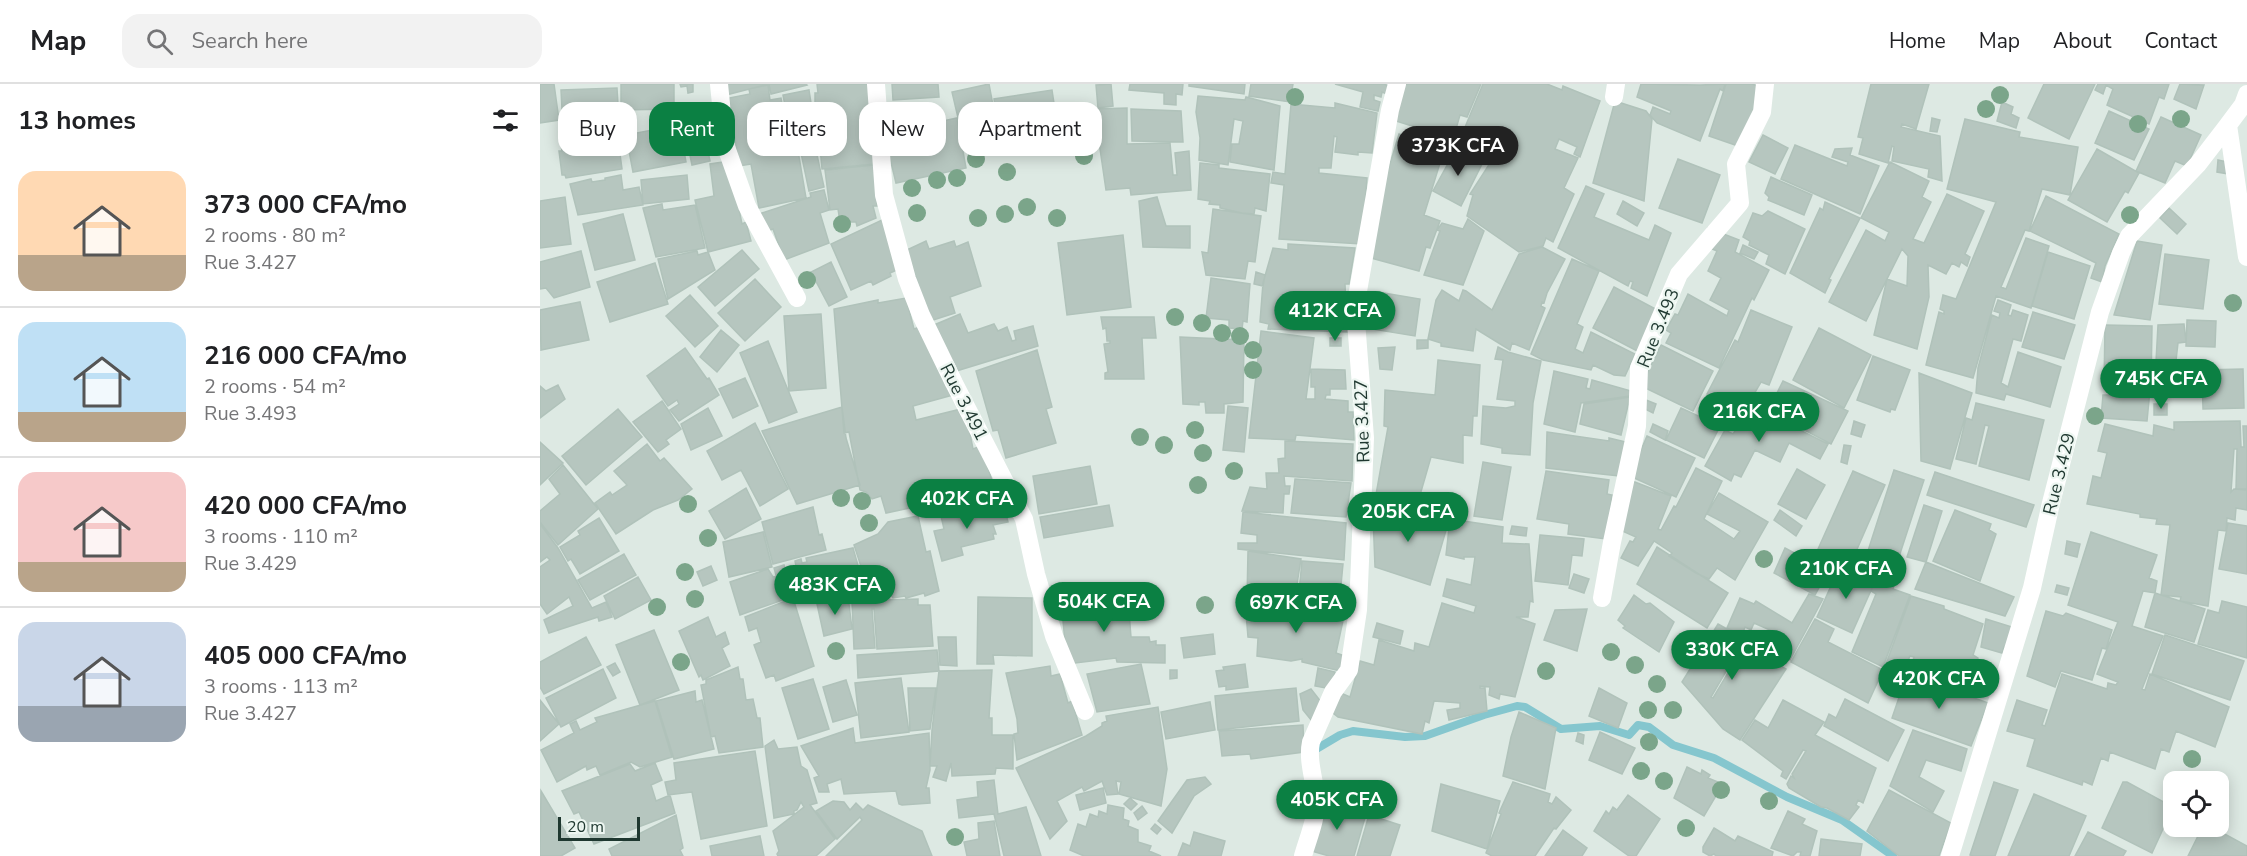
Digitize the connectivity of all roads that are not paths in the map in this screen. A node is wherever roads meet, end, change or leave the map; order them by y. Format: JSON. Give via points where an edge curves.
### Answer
{"nodes":[{"id":1,"x":719,"y":84,"type":"edge"},
{"id":2,"x":876,"y":84,"type":"edge"},
{"id":3,"x":1397,"y":84,"type":"edge"},
{"id":4,"x":1765,"y":84,"type":"edge"},
{"id":5,"x":2247,"y":94,"type":"edge"},
{"id":6,"x":2228,"y":124,"type":"junction"},
{"id":7,"x":2247,"y":257,"type":"edge"},
{"id":8,"x":797,"y":298,"type":"dead end"},
{"id":9,"x":1602,"y":598,"type":"dead end"},
{"id":10,"x":1085,"y":711,"type":"dead end"},
{"id":11,"x":1303,"y":856,"type":"edge"},
{"id":12,"x":1950,"y":856,"type":"edge"}],
"edges":[{"from":1,"to":8,"type":"street","via":[[725,144],[747,206]]},
{"from":2,"to":10,"type":"street","name":"Rue 3.491","via":[[884,195],[907,279],[940,354],[1024,519],[1054,636]]},
{"from":3,"to":11,"type":"street","name":"Rue 3.427","via":[[1355,308],[1365,438],[1358,610],[1349,670],[1333,692],[1309,750],[1316,814]]},
{"from":4,"to":9,"type":"street","name":"Rue 3.493","via":[[1762,112],[1736,164],[1740,203],[1679,274],[1640,368],[1636,426]]},
{"from":5,"to":6,"type":"street","name":"Rue 3.429"},
{"from":6,"to":7,"type":"street"},
{"from":6,"to":12,"type":"street","name":"Rue 3.429","via":[[2198,165],[2137,227],[2121,253],[2100,312],[2026,610]]}]}
